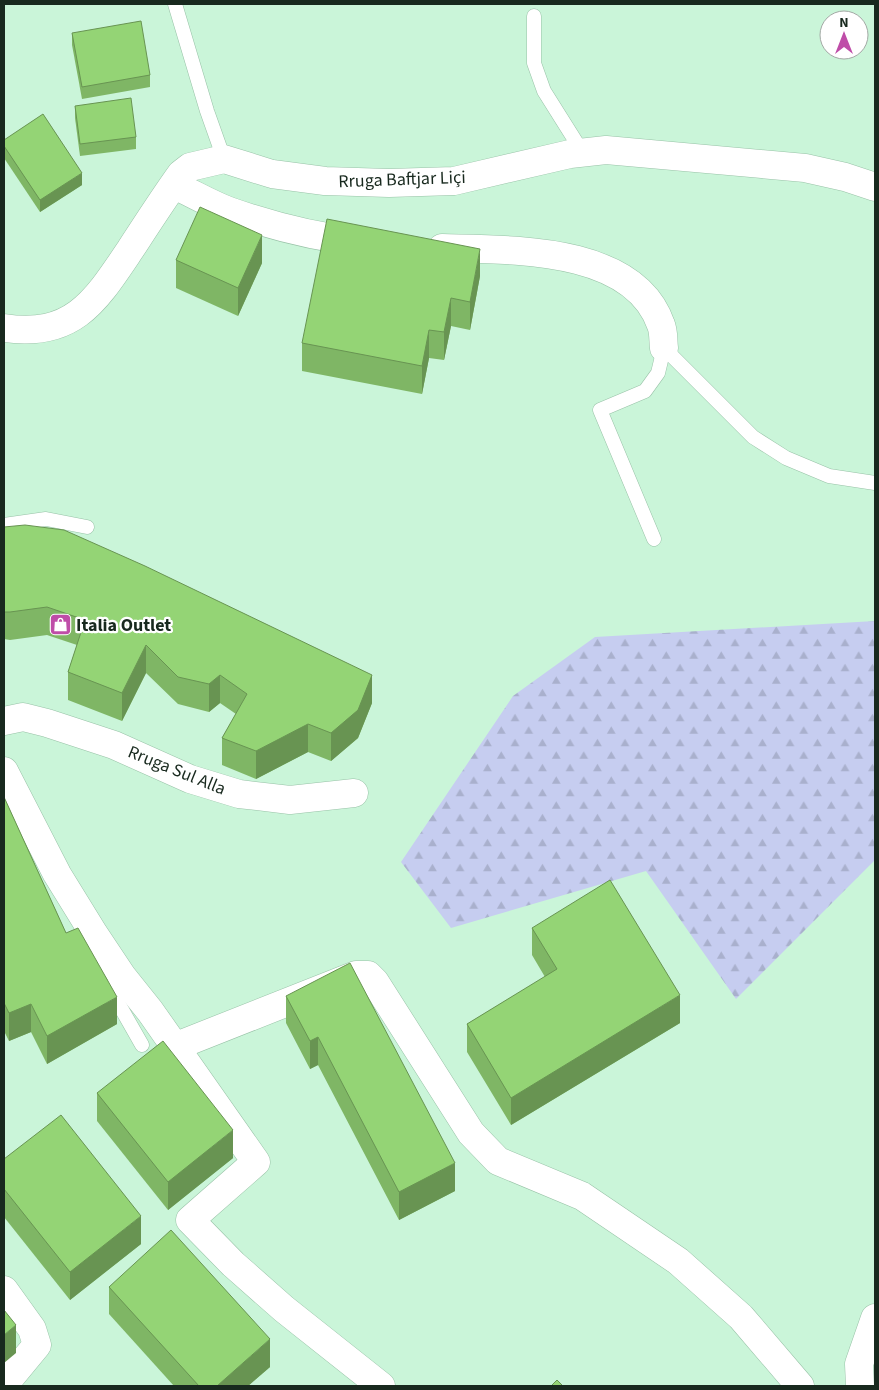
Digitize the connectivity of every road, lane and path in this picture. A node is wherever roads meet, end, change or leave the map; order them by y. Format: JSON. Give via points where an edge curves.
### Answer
{"nodes":[{"id":1,"x":175,"y":4,"type":"edge"},
{"id":2,"x":534,"y":16,"type":"dead end"},
{"id":3,"x":583,"y":153,"type":"junction"},
{"id":4,"x":224,"y":159,"type":"junction"},
{"id":5,"x":174,"y":185,"type":"junction"},
{"id":6,"x":875,"y":187,"type":"edge"},
{"id":7,"x":386,"y":244,"type":"edge"},
{"id":8,"x":415,"y":247,"type":"edge"},
{"id":9,"x":4,"y":328,"type":"edge"},
{"id":10,"x":664,"y":348,"type":"junction"},
{"id":11,"x":875,"y":483,"type":"edge"},
{"id":12,"x":4,"y":525,"type":"edge"},
{"id":13,"x":87,"y":527,"type":"dead end"},
{"id":14,"x":654,"y":539,"type":"dead end"},
{"id":15,"x":4,"y":721,"type":"edge"},
{"id":16,"x":4,"y":771,"type":"edge"},
{"id":17,"x":354,"y":793,"type":"dead end"},
{"id":18,"x":57,"y":874,"type":"junction"},
{"id":19,"x":88,"y":950,"type":"edge"},
{"id":20,"x":102,"y":975,"type":"edge"},
{"id":21,"x":142,"y":1045,"type":"dead end"},
{"id":22,"x":174,"y":1047,"type":"junction"},
{"id":23,"x":4,"y":1290,"type":"edge"},
{"id":24,"x":875,"y":1318,"type":"edge"},
{"id":25,"x":4,"y":1385,"type":"edge"},
{"id":26,"x":381,"y":1386,"type":"edge"},
{"id":27,"x":800,"y":1386,"type":"edge"},
{"id":28,"x":860,"y":1386,"type":"edge"}],
"edges":[{"from":1,"to":4,"type":"lane"},
{"from":2,"to":3,"type":"lane","via":[[534,63],[540,81]]},
{"from":3,"to":4,"type":"street","name":"Rruga Baftjar Liçi","via":[[454,181],[388,183],[325,181],[272,174]]},
{"from":3,"to":6,"type":"street","name":"Rruga Baftjar Liçi","via":[[606,150],[805,168]]},
{"from":4,"to":5,"type":"street","name":"Rruga Baftjar Liçi","via":[[190,166]]},
{"from":5,"to":7,"type":"street","via":[[228,210],[279,228]]},
{"from":5,"to":9,"type":"street","name":"Rruga Baftjar Liçi","via":[[102,291],[80,313],[54,326],[23,331]]},
{"from":8,"to":10,"type":"street","via":[[504,250],[590,263],[626,279],[649,301],[662,326]]},
{"from":10,"to":11,"type":"lane","via":[[753,437],[786,458],[829,476]]},
{"from":10,"to":14,"type":"lane","via":[[658,372],[645,391],[600,410]]},
{"from":12,"to":13,"type":"lane","via":[[46,519]]},
{"from":15,"to":17,"type":"street","name":"Rruga Sul Alla","via":[[23,717],[47,723],[114,745],[190,779],[239,794],[290,800]]},
{"from":16,"to":18,"type":"street"},
{"from":18,"to":19,"type":"lane","via":[[64,908]]},
{"from":18,"to":22,"type":"street","via":[[122,976]]},
{"from":20,"to":21,"type":"lane"},
{"from":22,"to":26,"type":"street","via":[[256,1162],[190,1220],[284,1309]]},
{"from":22,"to":27,"type":"street","via":[[356,975],[368,975],[471,1133],[498,1161],[582,1196],[678,1261],[741,1316]]},
{"from":23,"to":25,"type":"street","via":[[32,1329],[37,1345]]},
{"from":24,"to":28,"type":"street","via":[[859,1364]]}]}
